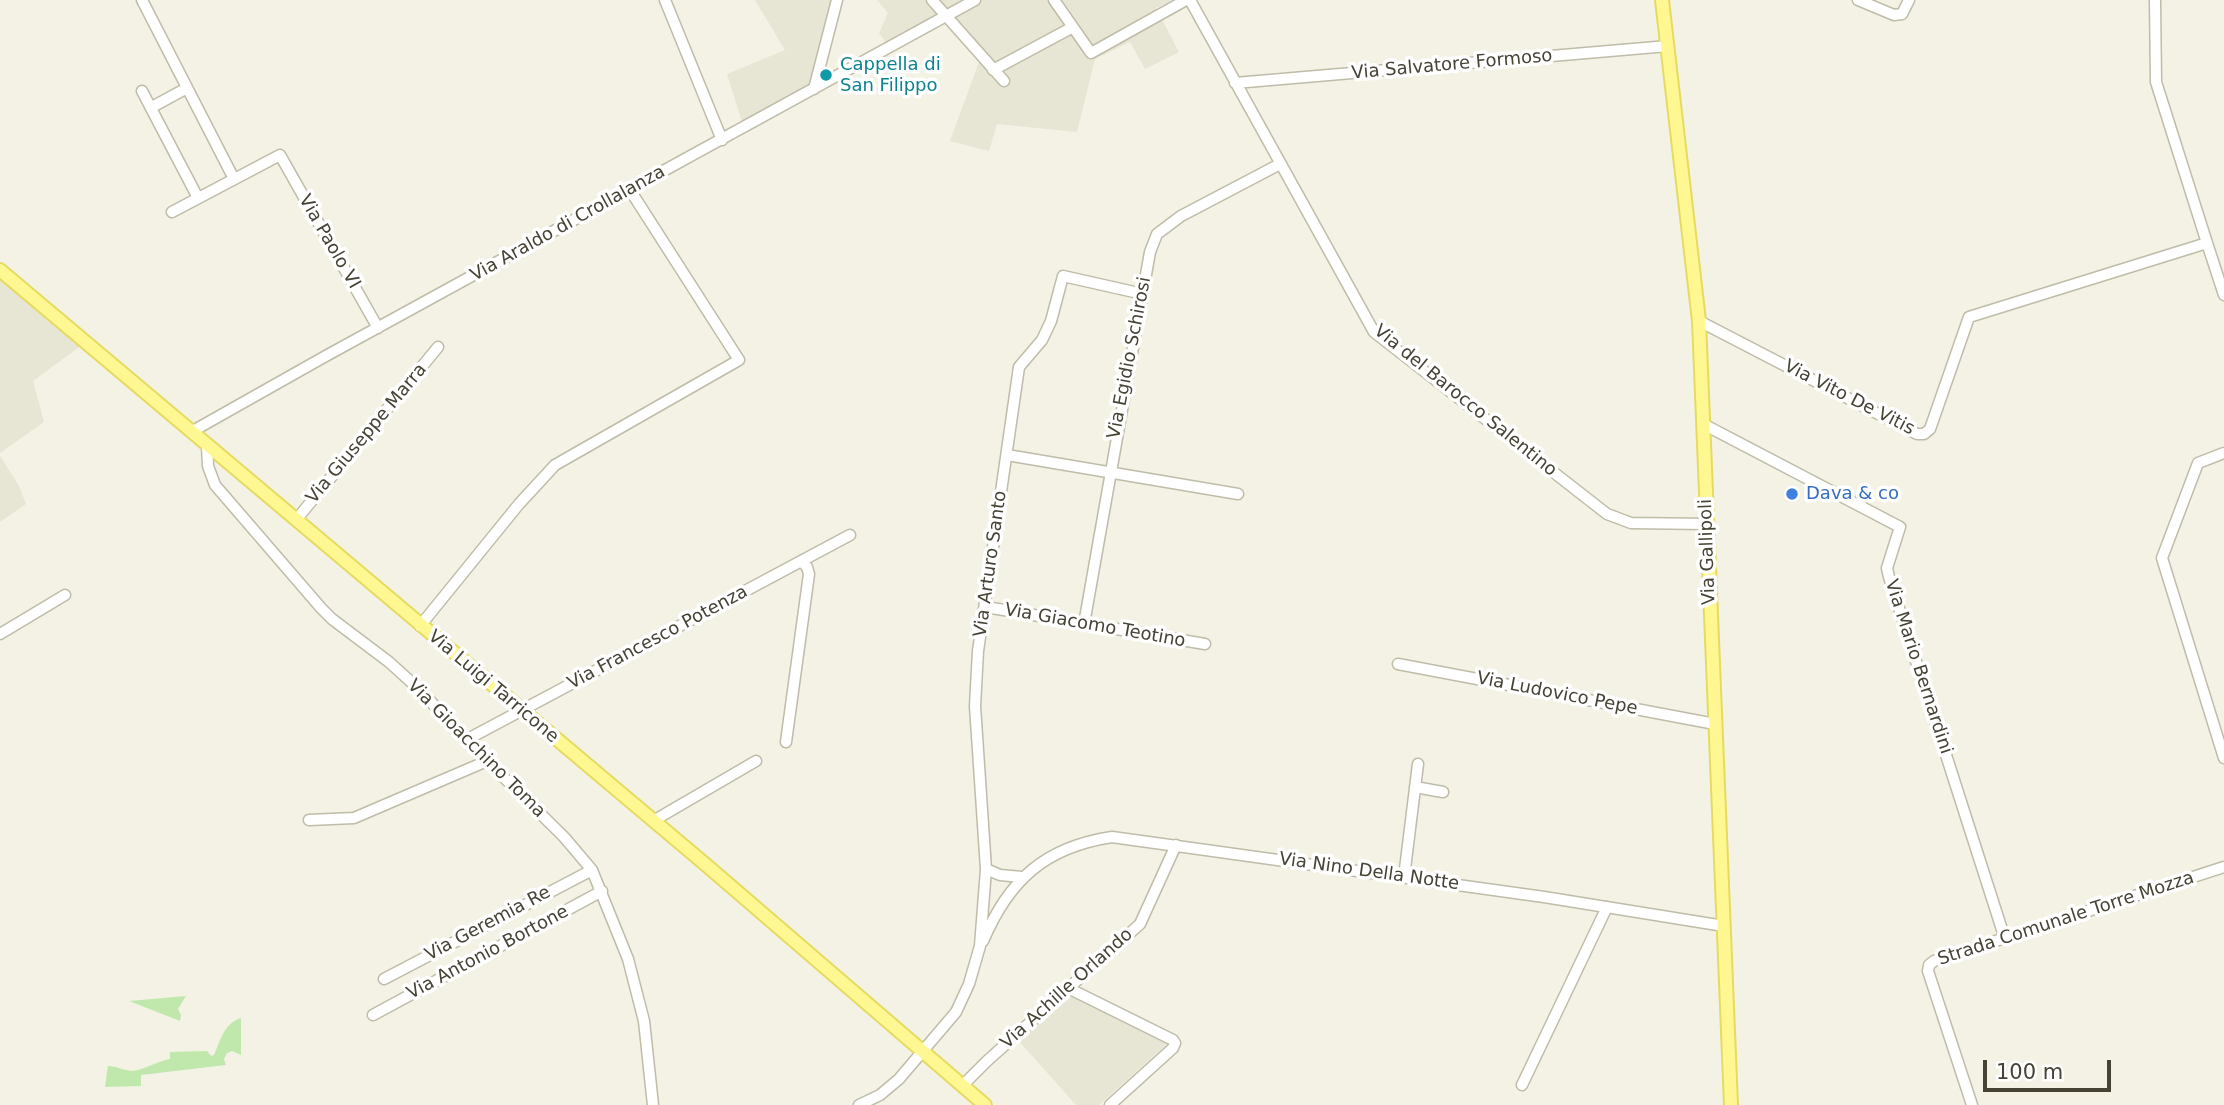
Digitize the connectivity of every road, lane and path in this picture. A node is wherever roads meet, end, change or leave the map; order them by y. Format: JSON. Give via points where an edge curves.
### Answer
{"nodes":[{"id":1,"x":142,"y":0,"type":"edge"},
{"id":2,"x":665,"y":0,"type":"edge"},
{"id":3,"x":837,"y":0,"type":"edge"},
{"id":4,"x":932,"y":0,"type":"edge"},
{"id":5,"x":975,"y":0,"type":"edge"},
{"id":6,"x":1054,"y":0,"type":"edge"},
{"id":7,"x":1188,"y":0,"type":"edge"},
{"id":8,"x":1662,"y":0,"type":"edge"},
{"id":9,"x":1858,"y":0,"type":"edge"},
{"id":10,"x":1909,"y":0,"type":"edge"},
{"id":11,"x":2155,"y":0,"type":"edge"},
{"id":12,"x":946,"y":16,"type":"junction"},
{"id":13,"x":1073,"y":27,"type":"junction"},
{"id":14,"x":1668,"y":47,"type":"junction"},
{"id":15,"x":993,"y":70,"type":"junction"},
{"id":16,"x":1003,"y":81,"type":"dead end"},
{"id":17,"x":1235,"y":83,"type":"junction"},
{"id":18,"x":187,"y":88,"type":"junction"},
{"id":19,"x":814,"y":89,"type":"junction"},
{"id":20,"x":142,"y":91,"type":"dead end"},
{"id":21,"x":152,"y":107,"type":"junction"},
{"id":22,"x":722,"y":140,"type":"junction"},
{"id":23,"x":1280,"y":164,"type":"junction"},
{"id":24,"x":234,"y":179,"type":"junction"},
{"id":25,"x":630,"y":190,"type":"junction"},
{"id":26,"x":198,"y":198,"type":"junction"},
{"id":27,"x":172,"y":212,"type":"dead end"},
{"id":28,"x":2207,"y":243,"type":"junction"},
{"id":29,"x":0,"y":270,"type":"edge"},
{"id":30,"x":1143,"y":294,"type":"junction"},
{"id":31,"x":2224,"y":295,"type":"edge"},
{"id":32,"x":1699,"y":321,"type":"junction"},
{"id":33,"x":378,"y":328,"type":"junction"},
{"id":34,"x":438,"y":347,"type":"dead end"},
{"id":35,"x":1703,"y":424,"type":"junction"},
{"id":36,"x":191,"y":432,"type":"junction"},
{"id":37,"x":206,"y":446,"type":"junction"},
{"id":38,"x":2224,"y":453,"type":"edge"},
{"id":39,"x":1010,"y":455,"type":"junction"},
{"id":40,"x":1109,"y":472,"type":"junction"},
{"id":41,"x":1238,"y":494,"type":"dead end"},
{"id":42,"x":296,"y":520,"type":"junction"},
{"id":43,"x":1707,"y":524,"type":"junction"},
{"id":44,"x":850,"y":535,"type":"dead end"},
{"id":45,"x":801,"y":561,"type":"junction"},
{"id":46,"x":65,"y":595,"type":"dead end"},
{"id":47,"x":986,"y":607,"type":"junction"},
{"id":48,"x":1084,"y":624,"type":"junction"},
{"id":49,"x":419,"y":625,"type":"junction"},
{"id":50,"x":0,"y":634,"type":"edge"},
{"id":51,"x":1205,"y":644,"type":"dead end"},
{"id":52,"x":1398,"y":664,"type":"dead end"},
{"id":53,"x":522,"y":712,"type":"junction"},
{"id":54,"x":1715,"y":724,"type":"junction"},
{"id":55,"x":466,"y":740,"type":"junction"},
{"id":56,"x":786,"y":742,"type":"dead end"},
{"id":57,"x":2224,"y":758,"type":"edge"},
{"id":58,"x":487,"y":761,"type":"junction"},
{"id":59,"x":756,"y":761,"type":"dead end"},
{"id":60,"x":1418,"y":764,"type":"dead end"},
{"id":61,"x":1415,"y":787,"type":"junction"},
{"id":62,"x":1443,"y":792,"type":"dead end"},
{"id":63,"x":309,"y":820,"type":"dead end"},
{"id":64,"x":653,"y":821,"type":"junction"},
{"id":65,"x":1176,"y":845,"type":"junction"},
{"id":66,"x":2224,"y":867,"type":"edge"},
{"id":67,"x":986,"y":869,"type":"junction"},
{"id":68,"x":592,"y":870,"type":"junction"},
{"id":69,"x":1022,"y":877,"type":"junction"},
{"id":70,"x":1404,"y":877,"type":"junction"},
{"id":71,"x":602,"y":891,"type":"junction"},
{"id":72,"x":1607,"y":907,"type":"junction"},
{"id":73,"x":1724,"y":926,"type":"junction"},
{"id":74,"x":2005,"y":939,"type":"junction"},
{"id":75,"x":981,"y":946,"type":"junction"},
{"id":76,"x":384,"y":979,"type":"dead end"},
{"id":77,"x":1068,"y":988,"type":"junction"},
{"id":78,"x":373,"y":1016,"type":"dead end"},
{"id":79,"x":923,"y":1053,"type":"junction"},
{"id":80,"x":1522,"y":1084,"type":"dead end"},
{"id":81,"x":962,"y":1086,"type":"junction"},
{"id":82,"x":653,"y":1105,"type":"edge"},
{"id":83,"x":859,"y":1105,"type":"edge"},
{"id":84,"x":985,"y":1105,"type":"edge"},
{"id":85,"x":1110,"y":1105,"type":"edge"},
{"id":86,"x":1731,"y":1105,"type":"edge"},
{"id":87,"x":1972,"y":1105,"type":"edge"}],
"edges":[{"from":1,"to":18,"type":"street"},
{"from":2,"to":22,"type":"street"},
{"from":3,"to":19,"type":"street"},
{"from":4,"to":12,"type":"street"},
{"from":5,"to":12,"type":"street","name":"Via Araldo di Crollalanza"},
{"from":6,"to":13,"type":"street"},
{"from":7,"to":13,"type":"street","via":[[1091,52]]},
{"from":7,"to":17,"type":"street","name":"Via del Barocco Salentino"},
{"from":8,"to":14,"type":"main road","name":"Via Gallipoli"},
{"from":9,"to":10,"type":"street","via":[[1894,15],[1902,14]]},
{"from":11,"to":28,"type":"street","via":[[2156,82]]},
{"from":12,"to":15,"type":"street"},
{"from":12,"to":19,"type":"street","name":"Via Araldo di Crollalanza"},
{"from":13,"to":15,"type":"street"},
{"from":14,"to":17,"type":"street","name":"Via Salvatore Formoso"},
{"from":14,"to":32,"type":"main road","name":"Via Gallipoli"},
{"from":15,"to":16,"type":"street"},
{"from":17,"to":23,"type":"street","name":"Via del Barocco Salentino"},
{"from":18,"to":21,"type":"street"},
{"from":18,"to":24,"type":"street"},
{"from":19,"to":22,"type":"street","name":"Via Araldo di Crollalanza"},
{"from":20,"to":21,"type":"street"},
{"from":21,"to":26,"type":"street"},
{"from":22,"to":25,"type":"street","name":"Via Araldo di Crollalanza"},
{"from":23,"to":30,"type":"street","name":"Via Egidio Schirosi","via":[[1181,216],[1157,234]]},
{"from":23,"to":43,"type":"street","name":"Via del Barocco Salentino","via":[[1374,332],[1607,514],[1631,523]]},
{"from":24,"to":26,"type":"street"},
{"from":24,"to":33,"type":"street","name":"Via Paolo VI","via":[[280,155]]},
{"from":25,"to":33,"type":"street","name":"Via Araldo di Crollalanza"},
{"from":25,"to":49,"type":"street","via":[[739,360],[555,466]]},
{"from":26,"to":27,"type":"street"},
{"from":28,"to":31,"type":"street"},
{"from":28,"to":32,"type":"street","name":"Via Vito De Vitis","via":[[1969,317],[1930,429],[1924,434]]},
{"from":29,"to":36,"type":"main road","name":"Via Luigi Tarricone"},
{"from":30,"to":39,"type":"street","name":"Via Arturo Santo","via":[[1063,276],[1042,340],[1019,367]]},
{"from":30,"to":40,"type":"street","name":"Via Egidio Schirosi"},
{"from":32,"to":35,"type":"main road","name":"Via Gallipoli"},
{"from":33,"to":36,"type":"street","name":"Via Araldo di Crollalanza"},
{"from":34,"to":42,"type":"street","name":"Via Giuseppe Marra"},
{"from":35,"to":43,"type":"main road","name":"Via Gallipoli"},
{"from":35,"to":74,"type":"street","name":"Via Mario Bernardini","via":[[1900,527],[1887,568],[1889,577]]},
{"from":36,"to":37,"type":"main road","name":"Via Luigi Tarricone"},
{"from":37,"to":42,"type":"main road","name":"Via Luigi Tarricone"},
{"from":37,"to":55,"type":"street","name":"Via Gioacchino Toma","via":[[215,485],[321,608],[421,691]]},
{"from":38,"to":57,"type":"street","via":[[2198,463],[2162,558]]},
{"from":39,"to":40,"type":"street"},
{"from":39,"to":47,"type":"street","name":"Via Arturo Santo"},
{"from":40,"to":41,"type":"street"},
{"from":40,"to":48,"type":"street","name":"Via Egidio Schirosi"},
{"from":42,"to":49,"type":"main road","name":"Via Luigi Tarricone"},
{"from":43,"to":54,"type":"main road","name":"Via Gallipoli"},
{"from":44,"to":45,"type":"street","name":"Via Francesco Potenza"},
{"from":45,"to":53,"type":"street","name":"Via Francesco Potenza"},
{"from":45,"to":56,"type":"street","via":[[809,574]]},
{"from":46,"to":50,"type":"street"},
{"from":47,"to":48,"type":"street","name":"Via Giacomo Teotino"},
{"from":47,"to":67,"type":"street","name":"Via Arturo Santo","via":[[975,706]]},
{"from":48,"to":51,"type":"street","name":"Via Giacomo Teotino"},
{"from":49,"to":53,"type":"main road","name":"Via Luigi Tarricone"},
{"from":52,"to":54,"type":"street","name":"Via Ludovico Pepe"},
{"from":53,"to":55,"type":"street","name":"Via Francesco Potenza"},
{"from":53,"to":64,"type":"main road","name":"Via Luigi Tarricone"},
{"from":54,"to":73,"type":"main road","name":"Via Gallipoli"},
{"from":55,"to":58,"type":"street","name":"Via Gioacchino Toma"},
{"from":58,"to":63,"type":"street","via":[[354,818]]},
{"from":58,"to":68,"type":"street","name":"Via Gioacchino Toma"},
{"from":59,"to":64,"type":"street"},
{"from":60,"to":61,"type":"street"},
{"from":61,"to":62,"type":"street"},
{"from":61,"to":70,"type":"street"},
{"from":64,"to":79,"type":"main road","name":"Via Luigi Tarricone"},
{"from":65,"to":69,"type":"street","name":"Via Nino Della Notte","via":[[1112,837],[1090,840],[1053,855]]},
{"from":65,"to":70,"type":"street","name":"Via Nino Della Notte"},
{"from":65,"to":77,"type":"street","name":"Via Achille Orlando","via":[[1140,924]]},
{"from":66,"to":74,"type":"street","name":"Strada Comunale Torre Mozza"},
{"from":67,"to":69,"type":"street"},
{"from":67,"to":75,"type":"street","name":"Via Arturo Santo"},
{"from":68,"to":71,"type":"street","name":"Via Gioacchino Toma"},
{"from":68,"to":76,"type":"street","name":"Via Geremia Re"},
{"from":69,"to":75,"type":"street","name":"Via Arturo Santo","via":[[1005,898]]},
{"from":70,"to":72,"type":"street","name":"Via Nino Della Notte"},
{"from":71,"to":78,"type":"street","name":"Via Antonio Bortone"},
{"from":71,"to":82,"type":"street","name":"Via Gioacchino Toma","via":[[628,959],[644,1021]]},
{"from":72,"to":73,"type":"street","name":"Via Nino Della Notte"},
{"from":72,"to":80,"type":"street"},
{"from":73,"to":86,"type":"main road","name":"Via Gallipoli"},
{"from":74,"to":87,"type":"street","name":"Strada Comunale Torre Mozza","via":[[1928,965]]},
{"from":75,"to":79,"type":"street","name":"Via Arturo Santo","via":[[956,1012]]},
{"from":77,"to":81,"type":"street","name":"Via Achille Orlando"},
{"from":77,"to":85,"type":"street","via":[[1175,1043]]},
{"from":79,"to":81,"type":"main road","name":"Via Luigi Tarricone"},
{"from":79,"to":83,"type":"street","name":"Via Arturo Santo","via":[[880,1095]]},
{"from":81,"to":84,"type":"main road","name":"Via Luigi Tarricone"}]}
